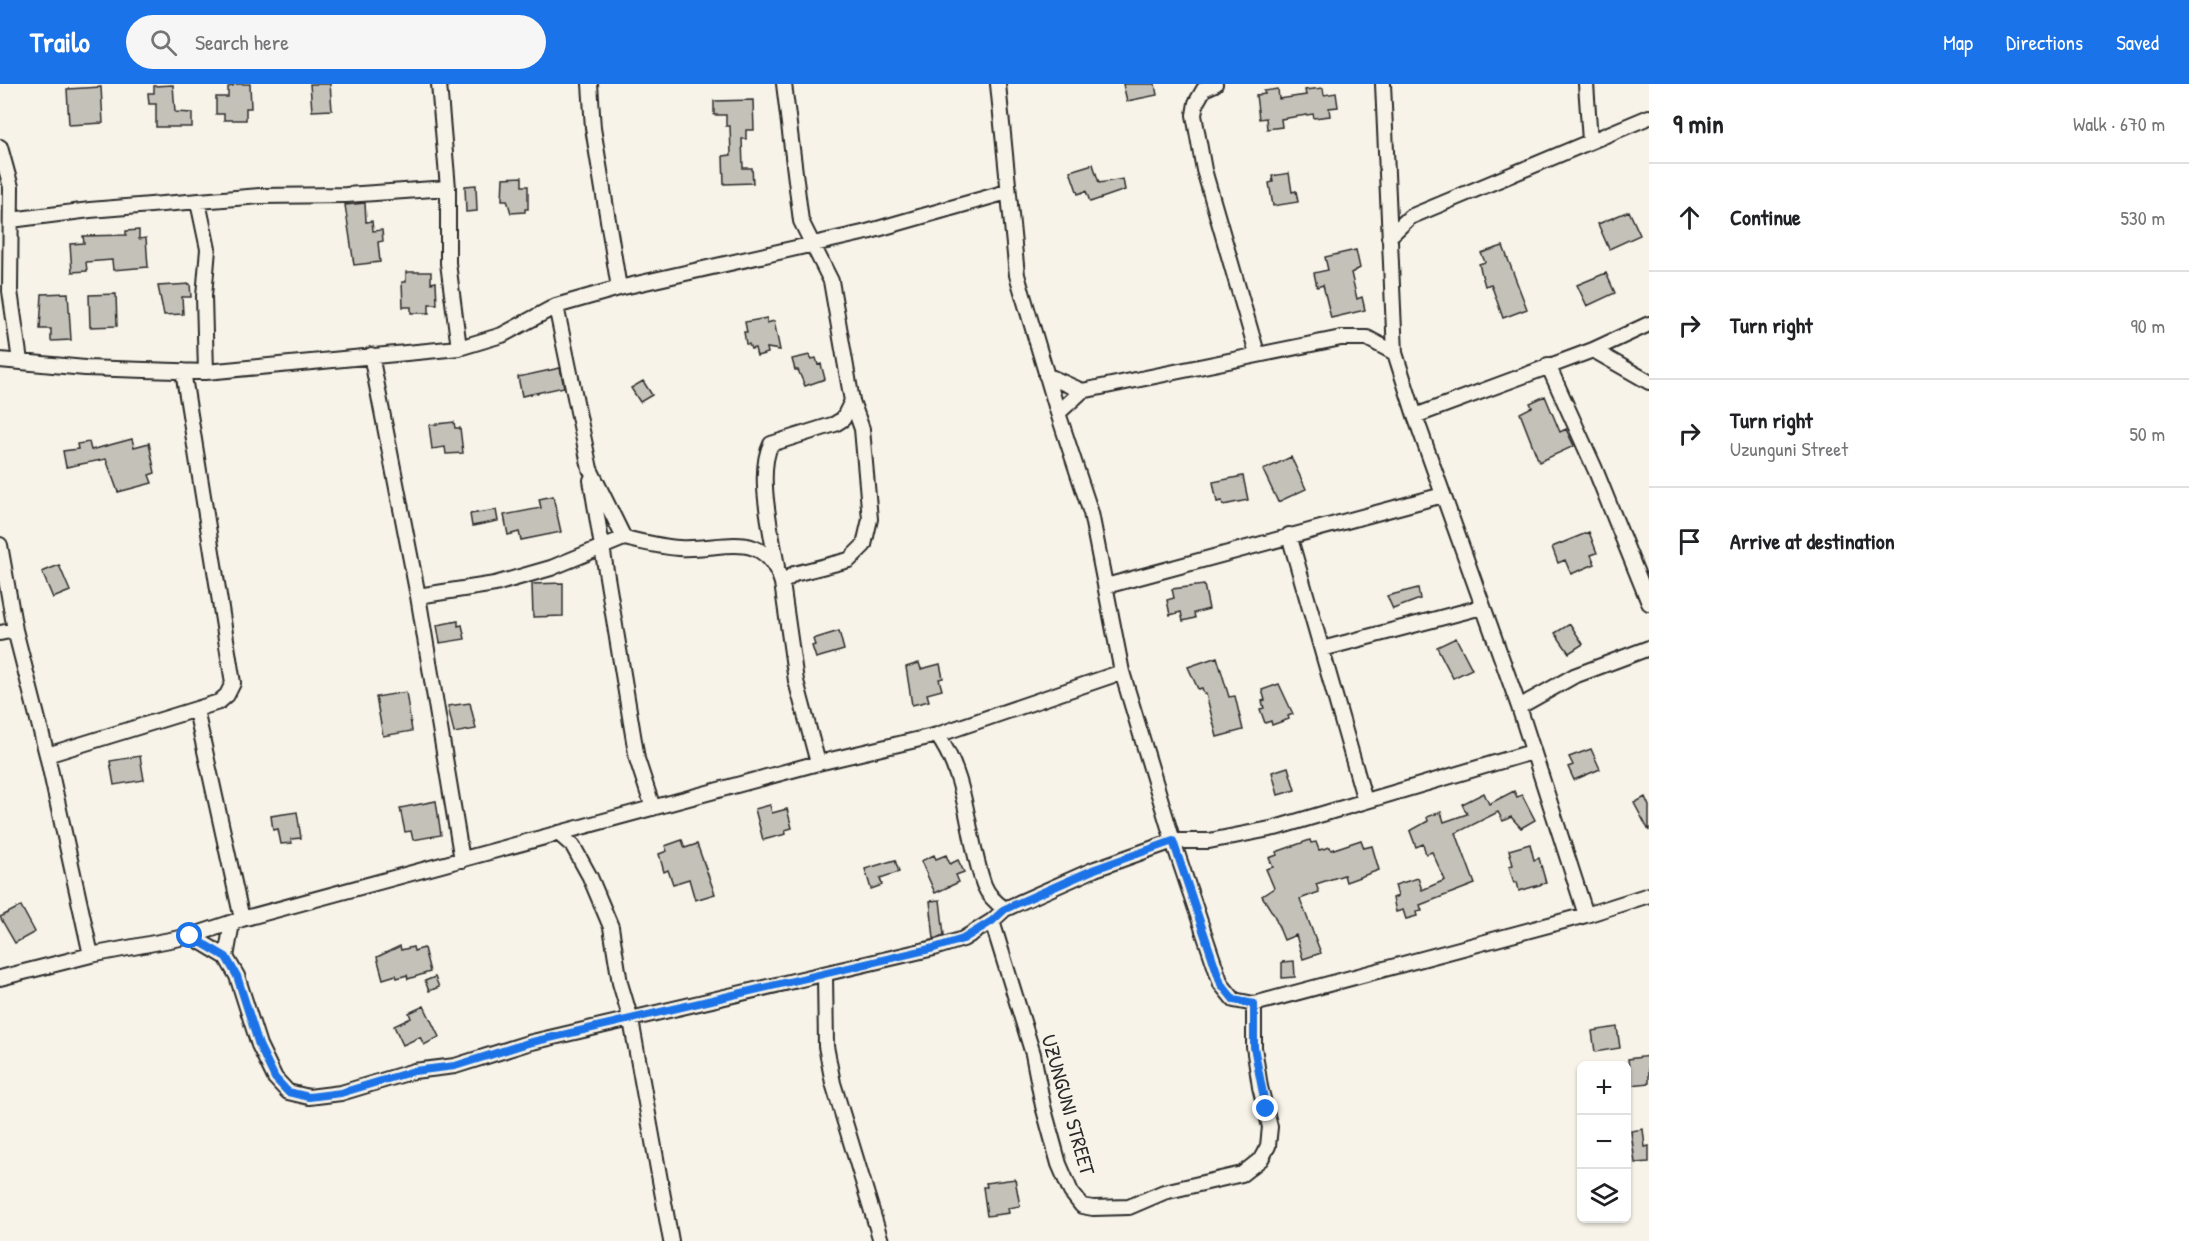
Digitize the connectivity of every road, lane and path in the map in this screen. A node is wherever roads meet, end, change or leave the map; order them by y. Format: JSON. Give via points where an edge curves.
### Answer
{"nodes":[{"id":1,"x":438,"y":84,"type":"edge"},
{"id":2,"x":590,"y":84,"type":"edge"},
{"id":3,"x":784,"y":84,"type":"edge"},
{"id":4,"x":998,"y":84,"type":"edge"},
{"id":5,"x":1215,"y":84,"type":"edge"},
{"id":6,"x":1383,"y":84,"type":"edge"},
{"id":7,"x":1586,"y":84,"type":"edge"},
{"id":8,"x":1649,"y":117,"type":"edge"},
{"id":9,"x":1590,"y":141,"type":"junction"},
{"id":10,"x":0,"y":147,"type":"edge"},
{"id":11,"x":448,"y":188,"type":"junction"},
{"id":12,"x":1006,"y":192,"type":"junction"},
{"id":13,"x":198,"y":202,"type":"junction"},
{"id":14,"x":1388,"y":202,"type":"junction"},
{"id":15,"x":1410,"y":217,"type":"junction"},
{"id":16,"x":11,"y":220,"type":"junction"},
{"id":17,"x":1389,"y":237,"type":"junction"},
{"id":18,"x":811,"y":246,"type":"junction"},
{"id":19,"x":619,"y":288,"type":"junction"},
{"id":20,"x":556,"y":306,"type":"junction"},
{"id":21,"x":1649,"y":324,"type":"edge"},
{"id":22,"x":459,"y":348,"type":"junction"},
{"id":23,"x":1593,"y":350,"type":"junction"},
{"id":24,"x":1257,"y":353,"type":"junction"},
{"id":25,"x":1395,"y":353,"type":"junction"},
{"id":26,"x":371,"y":355,"type":"junction"},
{"id":27,"x":0,"y":360,"type":"edge"},
{"id":28,"x":20,"y":361,"type":"junction"},
{"id":29,"x":1548,"y":365,"type":"junction"},
{"id":30,"x":183,"y":371,"type":"junction"},
{"id":31,"x":206,"y":372,"type":"junction"},
{"id":32,"x":1046,"y":375,"type":"junction"},
{"id":33,"x":1649,"y":382,"type":"edge"},
{"id":34,"x":1082,"y":392,"type":"junction"},
{"id":35,"x":852,"y":401,"type":"junction"},
{"id":36,"x":1058,"y":413,"type":"junction"},
{"id":37,"x":1415,"y":417,"type":"junction"},
{"id":38,"x":590,"y":469,"type":"junction"},
{"id":39,"x":1443,"y":495,"type":"junction"},
{"id":40,"x":1289,"y":536,"type":"junction"},
{"id":41,"x":624,"y":538,"type":"junction"},
{"id":42,"x":0,"y":545,"type":"edge"},
{"id":43,"x":601,"y":546,"type":"junction"},
{"id":44,"x":777,"y":567,"type":"junction"},
{"id":45,"x":782,"y":583,"type":"junction"},
{"id":46,"x":1106,"y":586,"type":"junction"},
{"id":47,"x":418,"y":596,"type":"junction"},
{"id":48,"x":1649,"y":603,"type":"edge"},
{"id":49,"x":1482,"y":607,"type":"junction"},
{"id":50,"x":15,"y":630,"type":"junction"},
{"id":51,"x":0,"y":633,"type":"edge"},
{"id":52,"x":1649,"y":648,"type":"edge"},
{"id":53,"x":1322,"y":649,"type":"junction"},
{"id":54,"x":1122,"y":672,"type":"junction"},
{"id":55,"x":1520,"y":707,"type":"junction"},
{"id":56,"x":196,"y":710,"type":"junction"},
{"id":57,"x":937,"y":735,"type":"junction"},
{"id":58,"x":1532,"y":752,"type":"junction"},
{"id":59,"x":47,"y":755,"type":"junction"},
{"id":60,"x":818,"y":763,"type":"junction"},
{"id":61,"x":1365,"y":801,"type":"junction"},
{"id":62,"x":653,"y":808,"type":"junction"},
{"id":63,"x":558,"y":833,"type":"junction"},
{"id":64,"x":1173,"y":841,"type":"junction"},
{"id":65,"x":462,"y":860,"type":"junction"},
{"id":66,"x":1649,"y":895,"type":"edge"},
{"id":67,"x":1005,"y":909,"type":"junction"},
{"id":68,"x":1586,"y":915,"type":"junction"},
{"id":69,"x":237,"y":921,"type":"junction"},
{"id":70,"x":992,"y":921,"type":"junction"},
{"id":71,"x":190,"y":936,"type":"junction"},
{"id":72,"x":91,"y":955,"type":"junction"},
{"id":73,"x":226,"y":957,"type":"junction"},
{"id":74,"x":825,"y":975,"type":"junction"},
{"id":75,"x":0,"y":978,"type":"edge"},
{"id":76,"x":1254,"y":1004,"type":"junction"},
{"id":77,"x":631,"y":1020,"type":"junction"},
{"id":78,"x":671,"y":1241,"type":"edge"},
{"id":79,"x":881,"y":1241,"type":"edge"}],
"edges":[{"from":1,"to":11,"type":"street"},
{"from":2,"to":19,"type":"street","via":[[593,128]]},
{"from":3,"to":18,"type":"street","via":[[801,221]]},
{"from":4,"to":12,"type":"street"},
{"from":5,"to":24,"type":"street","via":[[1204,89],[1194,115],[1204,170]]},
{"from":6,"to":14,"type":"street"},
{"from":7,"to":9,"type":"street"},
{"from":8,"to":9,"type":"street"},
{"from":9,"to":15,"type":"street"},
{"from":10,"to":16,"type":"street","via":[[10,186]]},
{"from":11,"to":13,"type":"street"},
{"from":11,"to":22,"type":"street","via":[[448,263]]},
{"from":12,"to":18,"type":"street"},
{"from":12,"to":32,"type":"street","via":[[1017,275]]},
{"from":13,"to":16,"type":"street"},
{"from":13,"to":31,"type":"street","via":[[208,249],[204,296]]},
{"from":14,"to":15,"type":"street"},
{"from":14,"to":17,"type":"street"},
{"from":15,"to":17,"type":"street"},
{"from":16,"to":28,"type":"street","via":[[10,291]]},
{"from":17,"to":25,"type":"street"},
{"from":18,"to":19,"type":"street"},
{"from":18,"to":35,"type":"street","via":[[831,281]]},
{"from":19,"to":20,"type":"street"},
{"from":20,"to":22,"type":"street","via":[[501,335]]},
{"from":20,"to":38,"type":"street"},
{"from":21,"to":23,"type":"street"},
{"from":22,"to":26,"type":"street"},
{"from":23,"to":29,"type":"street"},
{"from":23,"to":33,"type":"street"},
{"from":24,"to":25,"type":"street","via":[[1341,338],[1367,338]]},
{"from":24,"to":34,"type":"street"},
{"from":25,"to":37,"type":"street"},
{"from":26,"to":31,"type":"street"},
{"from":26,"to":47,"type":"street"},
{"from":27,"to":28,"type":"street"},
{"from":28,"to":30,"type":"street"},
{"from":29,"to":37,"type":"street"},
{"from":29,"to":48,"type":"street"},
{"from":30,"to":31,"type":"street"},
{"from":30,"to":56,"type":"street","via":[[233,683],[219,702]]},
{"from":32,"to":34,"type":"street"},
{"from":32,"to":36,"type":"street"},
{"from":34,"to":36,"type":"street"},
{"from":35,"to":44,"type":"street","via":[[835,424],[771,444],[766,454],[766,490]]},
{"from":35,"to":45,"type":"street","via":[[862,429],[869,495],[870,519],[864,545],[849,560],[794,573]]},
{"from":36,"to":46,"type":"street","via":[[1091,513]]},
{"from":37,"to":39,"type":"street"},
{"from":38,"to":41,"type":"street"},
{"from":38,"to":43,"type":"street"},
{"from":39,"to":40,"type":"street"},
{"from":39,"to":49,"type":"street"},
{"from":40,"to":46,"type":"street"},
{"from":40,"to":53,"type":"street"},
{"from":41,"to":43,"type":"street"},
{"from":41,"to":44,"type":"street","via":[[681,548],[747,545],[766,554]]},
{"from":42,"to":50,"type":"street"},
{"from":43,"to":47,"type":"street","via":[[579,558],[495,584]]},
{"from":43,"to":62,"type":"street","via":[[637,759]]},
{"from":44,"to":45,"type":"street"},
{"from":45,"to":60,"type":"street","via":[[796,681]]},
{"from":46,"to":54,"type":"street"},
{"from":47,"to":65,"type":"street"},
{"from":49,"to":53,"type":"street"},
{"from":49,"to":55,"type":"street"},
{"from":50,"to":51,"type":"street"},
{"from":50,"to":59,"type":"street"},
{"from":52,"to":55,"type":"street","via":[[1574,676]]},
{"from":53,"to":61,"type":"street"},
{"from":54,"to":57,"type":"street"},
{"from":54,"to":64,"type":"street"},
{"from":55,"to":58,"type":"street"},
{"from":56,"to":59,"type":"street"},
{"from":56,"to":69,"type":"street"},
{"from":57,"to":60,"type":"street"},
{"from":57,"to":67,"type":"street","via":[[950,752],[984,886]]},
{"from":58,"to":61,"type":"street"},
{"from":58,"to":68,"type":"street"},
{"from":59,"to":72,"type":"street"},
{"from":60,"to":62,"type":"street"},
{"from":61,"to":64,"type":"street","via":[[1275,828],[1209,841]]},
{"from":62,"to":63,"type":"street"},
{"from":63,"to":65,"type":"street"},
{"from":63,"to":77,"type":"street","via":[[573,846],[610,927]]},
{"from":64,"to":67,"type":"street","via":[[1095,869]]},
{"from":64,"to":76,"type":"street","via":[[1221,984],[1234,1000]]},
{"from":65,"to":69,"type":"street"},
{"from":66,"to":68,"type":"street"},
{"from":67,"to":70,"type":"street"},
{"from":68,"to":76,"type":"street"},
{"from":69,"to":71,"type":"street"},
{"from":69,"to":73,"type":"street"},
{"from":70,"to":74,"type":"street","via":[[953,942]]},
{"from":70,"to":76,"type":"street","name":"UZUNGUNI STREET","via":[[1033,1054],[1059,1164],[1082,1206],[1129,1207],[1164,1192],[1242,1174],[1261,1159],[1268,1146],[1270,1127],[1254,1047]]},
{"from":71,"to":72,"type":"street"},
{"from":71,"to":73,"type":"street"},
{"from":72,"to":75,"type":"street"},
{"from":73,"to":77,"type":"street","via":[[237,976],[259,1045],[275,1078],[288,1092],[309,1097],[341,1093],[414,1071],[455,1066],[528,1043]]},
{"from":74,"to":77,"type":"street"},
{"from":74,"to":79,"type":"street","via":[[826,1046],[831,1074]]},
{"from":77,"to":78,"type":"street"}]}
